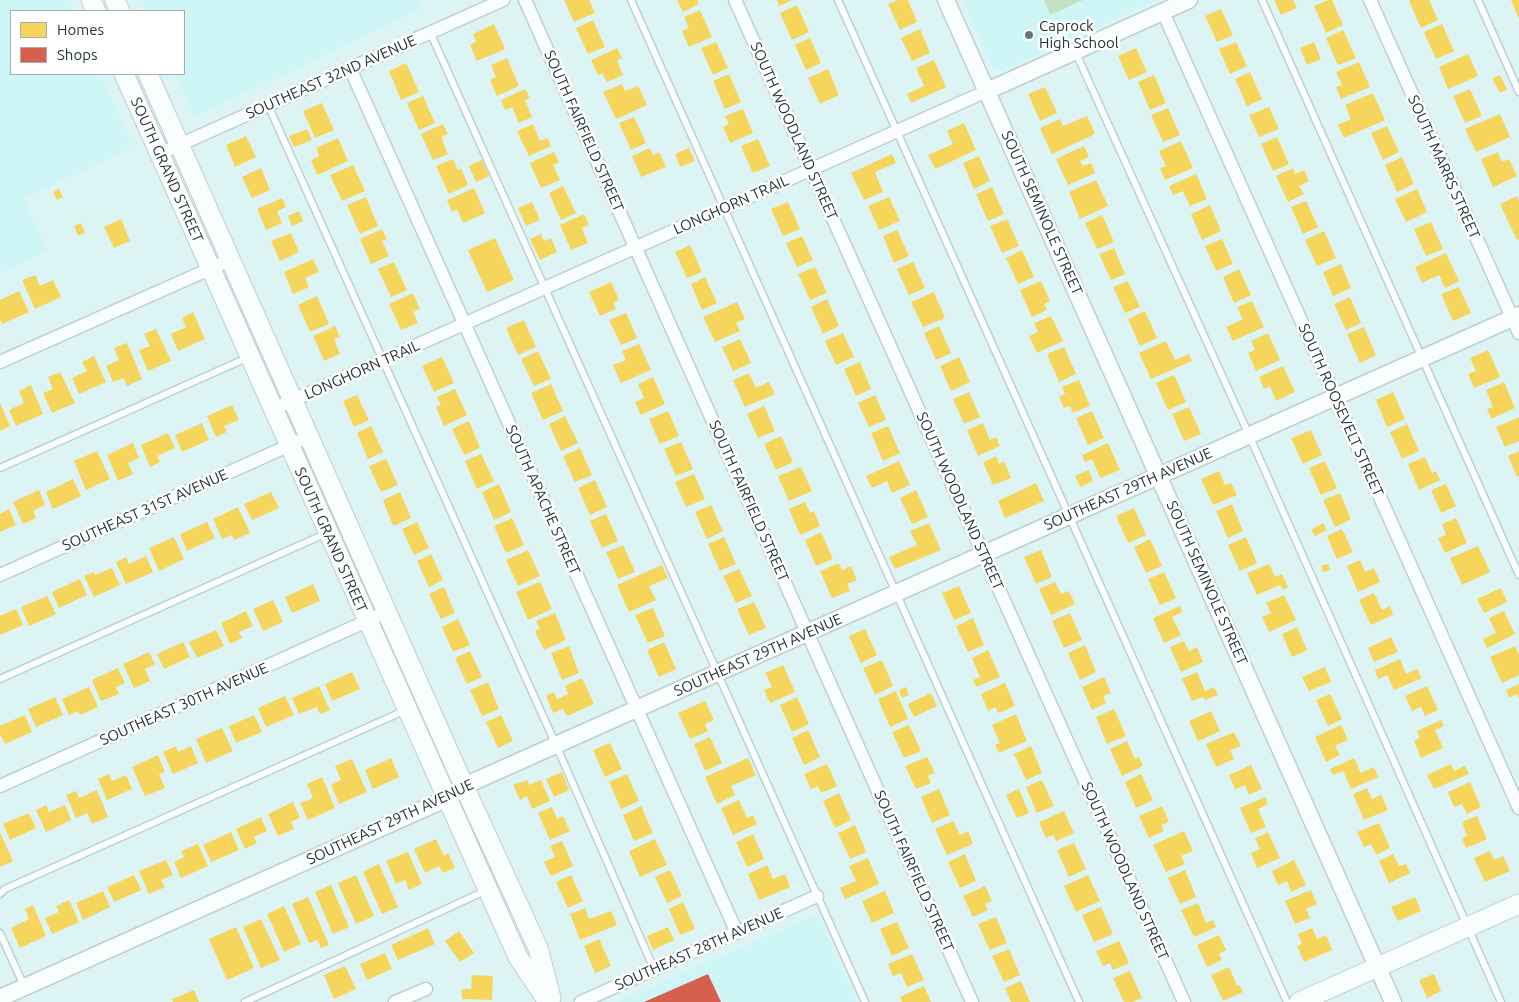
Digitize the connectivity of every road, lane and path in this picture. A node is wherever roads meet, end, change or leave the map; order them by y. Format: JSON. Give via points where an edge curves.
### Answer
{"nodes":[{"id":1,"x":503,"y":0,"type":"edge"},
{"id":2,"x":525,"y":0,"type":"edge"},
{"id":3,"x":631,"y":0,"type":"edge"},
{"id":4,"x":735,"y":0,"type":"edge"},
{"id":5,"x":838,"y":0,"type":"edge"},
{"id":6,"x":946,"y":0,"type":"edge"},
{"id":7,"x":1190,"y":0,"type":"edge"},
{"id":8,"x":1262,"y":0,"type":"edge"},
{"id":9,"x":1370,"y":0,"type":"edge"},
{"id":10,"x":1478,"y":0,"type":"edge"},
{"id":11,"x":1163,"y":12,"type":"junction"},
{"id":12,"x":430,"y":32,"type":"junction"},
{"id":13,"x":1075,"y":51,"type":"junction"},
{"id":14,"x":350,"y":68,"type":"junction"},
{"id":15,"x":124,"y":75,"type":"edge"},
{"id":16,"x":148,"y":75,"type":"edge"},
{"id":17,"x":987,"y":90,"type":"junction"},
{"id":18,"x":1519,"y":92,"type":"edge"},
{"id":19,"x":268,"y":105,"type":"junction"},
{"id":20,"x":896,"y":131,"type":"junction"},
{"id":21,"x":179,"y":145,"type":"junction"},
{"id":22,"x":159,"y":154,"type":"junction"},
{"id":23,"x":811,"y":169,"type":"junction"},
{"id":24,"x":724,"y":208,"type":"junction"},
{"id":25,"x":636,"y":248,"type":"junction"},
{"id":26,"x":230,"y":260,"type":"junction"},
{"id":27,"x":212,"y":268,"type":"junction"},
{"id":28,"x":545,"y":288,"type":"junction"},
{"id":29,"x":1516,"y":316,"type":"edge"},
{"id":30,"x":464,"y":324,"type":"junction"},
{"id":31,"x":1519,"y":333,"type":"edge"},
{"id":32,"x":250,"y":357,"type":"junction"},
{"id":33,"x":1422,"y":358,"type":"junction"},
{"id":34,"x":383,"y":360,"type":"junction"},
{"id":35,"x":0,"y":362,"type":"edge"},
{"id":36,"x":1335,"y":397,"type":"junction"},
{"id":37,"x":292,"y":400,"type":"junction"},
{"id":38,"x":273,"y":409,"type":"junction"},
{"id":39,"x":1249,"y":436,"type":"junction"},
{"id":40,"x":308,"y":437,"type":"junction"},
{"id":41,"x":290,"y":445,"type":"junction"},
{"id":42,"x":0,"y":468,"type":"edge"},
{"id":43,"x":1159,"y":476,"type":"junction"},
{"id":44,"x":1070,"y":516,"type":"junction"},
{"id":45,"x":328,"y":532,"type":"junction"},
{"id":46,"x":984,"y":554,"type":"junction"},
{"id":47,"x":0,"y":575,"type":"edge"},
{"id":48,"x":1519,"y":576,"type":"edge"},
{"id":49,"x":897,"y":593,"type":"junction"},
{"id":50,"x":387,"y":612,"type":"junction"},
{"id":51,"x":367,"y":621,"type":"junction"},
{"id":52,"x":808,"y":633,"type":"junction"},
{"id":53,"x":717,"y":673,"type":"junction"},
{"id":54,"x":0,"y":679,"type":"edge"},
{"id":55,"x":408,"y":710,"type":"junction"},
{"id":56,"x":636,"y":710,"type":"junction"},
{"id":57,"x":556,"y":746,"type":"junction"},
{"id":58,"x":0,"y":786,"type":"edge"},
{"id":59,"x":464,"y":786,"type":"junction"},
{"id":60,"x":448,"y":798,"type":"junction"},
{"id":61,"x":1519,"y":808,"type":"edge"},
{"id":62,"x":488,"y":889,"type":"junction"},
{"id":63,"x":0,"y":894,"type":"edge"},
{"id":64,"x":818,"y":896,"type":"junction"},
{"id":65,"x":1519,"y":904,"type":"edge"},
{"id":66,"x":1467,"y":927,"type":"junction"},
{"id":67,"x":0,"y":933,"type":"edge"},
{"id":68,"x":737,"y":933,"type":"junction"},
{"id":69,"x":1378,"y":967,"type":"junction"},
{"id":70,"x":654,"y":969,"type":"junction"},
{"id":71,"x":24,"y":988,"type":"junction"},
{"id":72,"x":426,"y":989,"type":"dead end"},
{"id":73,"x":0,"y":998,"type":"edge"},
{"id":74,"x":245,"y":1002,"type":"edge"},
{"id":75,"x":395,"y":1002,"type":"edge"},
{"id":76,"x":550,"y":1002,"type":"edge"},
{"id":77,"x":581,"y":1002,"type":"edge"},
{"id":78,"x":865,"y":1002,"type":"edge"},
{"id":79,"x":972,"y":1002,"type":"edge"},
{"id":80,"x":1079,"y":1002,"type":"edge"},
{"id":81,"x":1184,"y":1002,"type":"edge"},
{"id":82,"x":1287,"y":1002,"type":"edge"},
{"id":83,"x":1299,"y":1002,"type":"edge"},
{"id":84,"x":1393,"y":1002,"type":"edge"},
{"id":85,"x":1500,"y":1002,"type":"edge"}],
"edges":[{"from":1,"to":12,"type":"street","name":"SOUTHEAST 32ND AVENUE"},
{"from":2,"to":25,"type":"street","name":"SOUTH FAIRFIELD STREET"},
{"from":3,"to":24,"type":"lane"},
{"from":4,"to":23,"type":"street","name":"SOUTH WOODLAND STREET"},
{"from":5,"to":20,"type":"lane"},
{"from":6,"to":17,"type":"street","name":"SOUTH SEMINOLE STREET"},
{"from":7,"to":11,"type":"street","name":"LONGHORN TRAIL"},
{"from":8,"to":33,"type":"lane"},
{"from":9,"to":29,"type":"street","name":"SOUTH MARRS STREET"},
{"from":10,"to":18,"type":"lane"},
{"from":11,"to":13,"type":"street","name":"LONGHORN TRAIL"},
{"from":11,"to":36,"type":"street","name":"SOUTH ROOSEVELT STREET"},
{"from":12,"to":14,"type":"street","name":"SOUTHEAST 32ND AVENUE"},
{"from":12,"to":28,"type":"lane"},
{"from":13,"to":17,"type":"street","name":"LONGHORN TRAIL"},
{"from":13,"to":39,"type":"lane"},
{"from":14,"to":19,"type":"street","name":"SOUTHEAST 32ND AVENUE"},
{"from":14,"to":30,"type":"street","name":"SOUTH APACHE STREET"},
{"from":15,"to":22,"type":"main road","name":"SOUTH GRAND STREET"},
{"from":16,"to":21,"type":"main road","name":"SOUTH GRAND STREET"},
{"from":17,"to":20,"type":"street","name":"LONGHORN TRAIL"},
{"from":17,"to":43,"type":"street","name":"SOUTH SEMINOLE STREET"},
{"from":19,"to":21,"type":"street","name":"SOUTHEAST 32ND AVENUE"},
{"from":19,"to":34,"type":"lane"},
{"from":20,"to":23,"type":"street","name":"LONGHORN TRAIL"},
{"from":20,"to":44,"type":"lane"},
{"from":21,"to":22,"type":"street","name":"SOUTHEAST 32ND AVENUE"},
{"from":21,"to":26,"type":"main road","name":"SOUTH GRAND STREET"},
{"from":22,"to":27,"type":"main road","name":"SOUTH GRAND STREET"},
{"from":23,"to":24,"type":"street","name":"LONGHORN TRAIL"},
{"from":23,"to":46,"type":"street","name":"SOUTH WOODLAND STREET"},
{"from":24,"to":25,"type":"street","name":"LONGHORN TRAIL"},
{"from":24,"to":49,"type":"lane"},
{"from":25,"to":28,"type":"street","name":"LONGHORN TRAIL"},
{"from":25,"to":52,"type":"street","name":"SOUTH FAIRFIELD STREET"},
{"from":26,"to":27,"type":"street"},
{"from":26,"to":37,"type":"main road","name":"SOUTH GRAND STREET"},
{"from":27,"to":32,"type":"main road","name":"SOUTH GRAND STREET"},
{"from":27,"to":35,"type":"street"},
{"from":28,"to":30,"type":"street","name":"LONGHORN TRAIL"},
{"from":28,"to":53,"type":"lane"},
{"from":29,"to":31,"type":"street","name":"SOUTH MARRS STREET"},
{"from":29,"to":33,"type":"street","name":"SOUTHEAST 29TH AVENUE"},
{"from":30,"to":34,"type":"street","name":"LONGHORN TRAIL"},
{"from":30,"to":56,"type":"street","name":"SOUTH APACHE STREET"},
{"from":32,"to":38,"type":"main road","name":"SOUTH GRAND STREET"},
{"from":32,"to":42,"type":"lane"},
{"from":33,"to":36,"type":"street","name":"SOUTHEAST 29TH AVENUE"},
{"from":33,"to":48,"type":"lane"},
{"from":34,"to":37,"type":"street","name":"LONGHORN TRAIL"},
{"from":34,"to":57,"type":"lane"},
{"from":36,"to":39,"type":"street","name":"SOUTHEAST 29TH AVENUE"},
{"from":36,"to":61,"type":"street","name":"SOUTH ROOSEVELT STREET"},
{"from":37,"to":38,"type":"street","name":"LONGHORN TRAIL"},
{"from":37,"to":40,"type":"main road","name":"SOUTH GRAND STREET"},
{"from":38,"to":41,"type":"main road","name":"SOUTH GRAND STREET"},
{"from":39,"to":43,"type":"street","name":"SOUTHEAST 29TH AVENUE"},
{"from":39,"to":66,"type":"lane"},
{"from":40,"to":41,"type":"street","name":"SOUTHEAST 31ST AVENUE"},
{"from":40,"to":50,"type":"main road","name":"SOUTH GRAND STREET"},
{"from":41,"to":45,"type":"main road","name":"SOUTH GRAND STREET"},
{"from":41,"to":47,"type":"street","name":"SOUTHEAST 31ST AVENUE"},
{"from":43,"to":44,"type":"street","name":"SOUTHEAST 29TH AVENUE"},
{"from":43,"to":69,"type":"street","name":"SOUTH SEMINOLE STREET"},
{"from":44,"to":46,"type":"street","name":"SOUTHEAST 29TH AVENUE"},
{"from":44,"to":82,"type":"lane"},
{"from":45,"to":51,"type":"main road","name":"SOUTH GRAND STREET"},
{"from":45,"to":54,"type":"lane"},
{"from":46,"to":49,"type":"street","name":"SOUTHEAST 29TH AVENUE"},
{"from":46,"to":81,"type":"street","name":"SOUTH WOODLAND STREET"},
{"from":49,"to":52,"type":"street","name":"SOUTHEAST 29TH AVENUE"},
{"from":49,"to":80,"type":"lane"},
{"from":50,"to":51,"type":"street","name":"SOUTHEAST 30TH AVENUE"},
{"from":50,"to":59,"type":"main road","name":"SOUTH GRAND STREET"},
{"from":51,"to":55,"type":"main road","name":"SOUTH GRAND STREET"},
{"from":51,"to":58,"type":"street","name":"SOUTHEAST 30TH AVENUE"},
{"from":52,"to":53,"type":"street","name":"SOUTHEAST 29TH AVENUE"},
{"from":52,"to":79,"type":"street","name":"SOUTH FAIRFIELD STREET"},
{"from":53,"to":56,"type":"street","name":"SOUTHEAST 29TH AVENUE"},
{"from":53,"to":64,"type":"lane"},
{"from":55,"to":60,"type":"main road","name":"SOUTH GRAND STREET"},
{"from":55,"to":63,"type":"lane","via":[[5,889]]},
{"from":56,"to":57,"type":"street","name":"SOUTHEAST 29TH AVENUE"},
{"from":56,"to":68,"type":"street","name":"SOUTH APACHE STREET"},
{"from":57,"to":59,"type":"street","name":"SOUTHEAST 29TH AVENUE"},
{"from":57,"to":70,"type":"lane"},
{"from":59,"to":60,"type":"street","name":"SOUTHEAST 29TH AVENUE"},
{"from":59,"to":76,"type":"main road","name":"SOUTH GRAND STREET","via":[[538,948]]},
{"from":60,"to":62,"type":"main road","name":"SOUTH GRAND STREET"},
{"from":60,"to":71,"type":"street","name":"SOUTHEAST 29TH AVENUE"},
{"from":62,"to":74,"type":"lane"},
{"from":62,"to":76,"type":"main road","name":"SOUTH GRAND STREET","via":[[518,957]]},
{"from":64,"to":68,"type":"street","name":"SOUTHEAST 28TH AVENUE"},
{"from":64,"to":78,"type":"lane"},
{"from":65,"to":66,"type":"main road"},
{"from":66,"to":69,"type":"main road"},
{"from":66,"to":85,"type":"lane"},
{"from":67,"to":71,"type":"lane"},
{"from":68,"to":70,"type":"street","name":"SOUTHEAST 28TH AVENUE"},
{"from":69,"to":83,"type":"main road"},
{"from":69,"to":84,"type":"street","name":"SOUTH SEMINOLE STREET"},
{"from":70,"to":77,"type":"street","name":"SOUTHEAST 28TH AVENUE"},
{"from":71,"to":73,"type":"street","name":"SOUTHEAST 29TH AVENUE"},
{"from":72,"to":75,"type":"street"}]}
